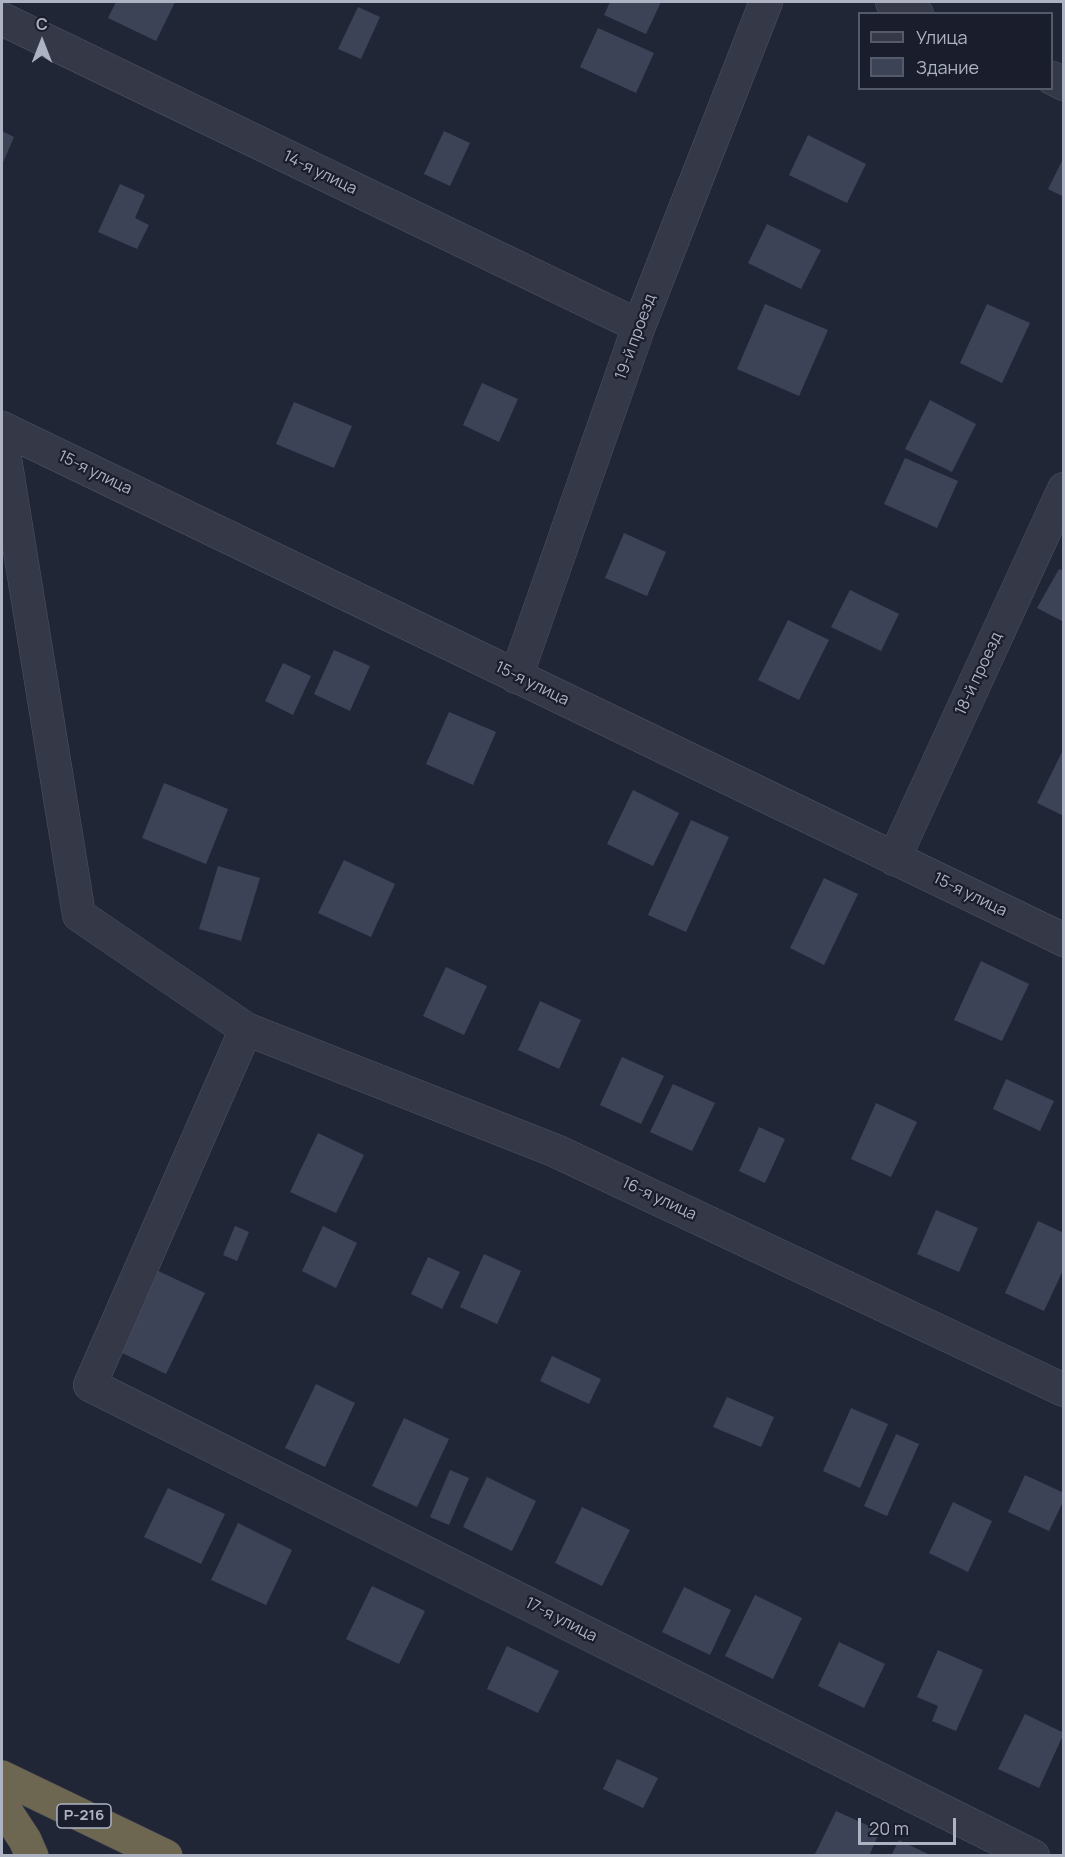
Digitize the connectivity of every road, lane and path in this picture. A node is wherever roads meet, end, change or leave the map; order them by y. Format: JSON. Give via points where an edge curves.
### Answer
{"nodes":[{"id":1,"x":766,"y":2,"type":"edge"},
{"id":2,"x":892,"y":2,"type":"edge"},
{"id":3,"x":913,"y":12,"type":"edge"},
{"id":4,"x":2,"y":19,"type":"edge"},
{"id":5,"x":639,"y":326,"type":"junction"},
{"id":6,"x":2,"y":428,"type":"edge"},
{"id":7,"x":2,"y":440,"type":"edge"},
{"id":8,"x":1064,"y":489,"type":"edge"},
{"id":9,"x":516,"y":677,"type":"junction"},
{"id":10,"x":894,"y":859,"type":"junction"},
{"id":11,"x":1064,"y":940,"type":"edge"},
{"id":12,"x":246,"y":1029,"type":"junction"},
{"id":13,"x":1064,"y":1390,"type":"edge"},
{"id":14,"x":2,"y":1777,"type":"edge"},
{"id":15,"x":2,"y":1805,"type":"edge"},
{"id":16,"x":32,"y":1856,"type":"edge"},
{"id":17,"x":166,"y":1856,"type":"edge"},
{"id":18,"x":1033,"y":1856,"type":"edge"}],
"edges":[{"from":1,"to":5,"type":"street","name":"19-й проезд"},
{"from":2,"to":3,"type":"street"},
{"from":4,"to":5,"type":"street","name":"14-я улица"},
{"from":5,"to":9,"type":"street","name":"19-й проезд"},
{"from":6,"to":9,"type":"street","name":"15-я улица"},
{"from":7,"to":12,"type":"street","name":"16-я улица","via":[[79,915]]},
{"from":8,"to":10,"type":"street","name":"18-й проезд"},
{"from":9,"to":10,"type":"street","name":"15-я улица"},
{"from":10,"to":11,"type":"street","name":"15-я улица"},
{"from":12,"to":13,"type":"street","name":"16-я улица","via":[[556,1151]]},
{"from":12,"to":18,"type":"street","name":"17-я улица","via":[[90,1385]]},
{"from":14,"to":17,"type":"highway","number":"Р-216"},
{"from":15,"to":16,"type":"highway"}]}
